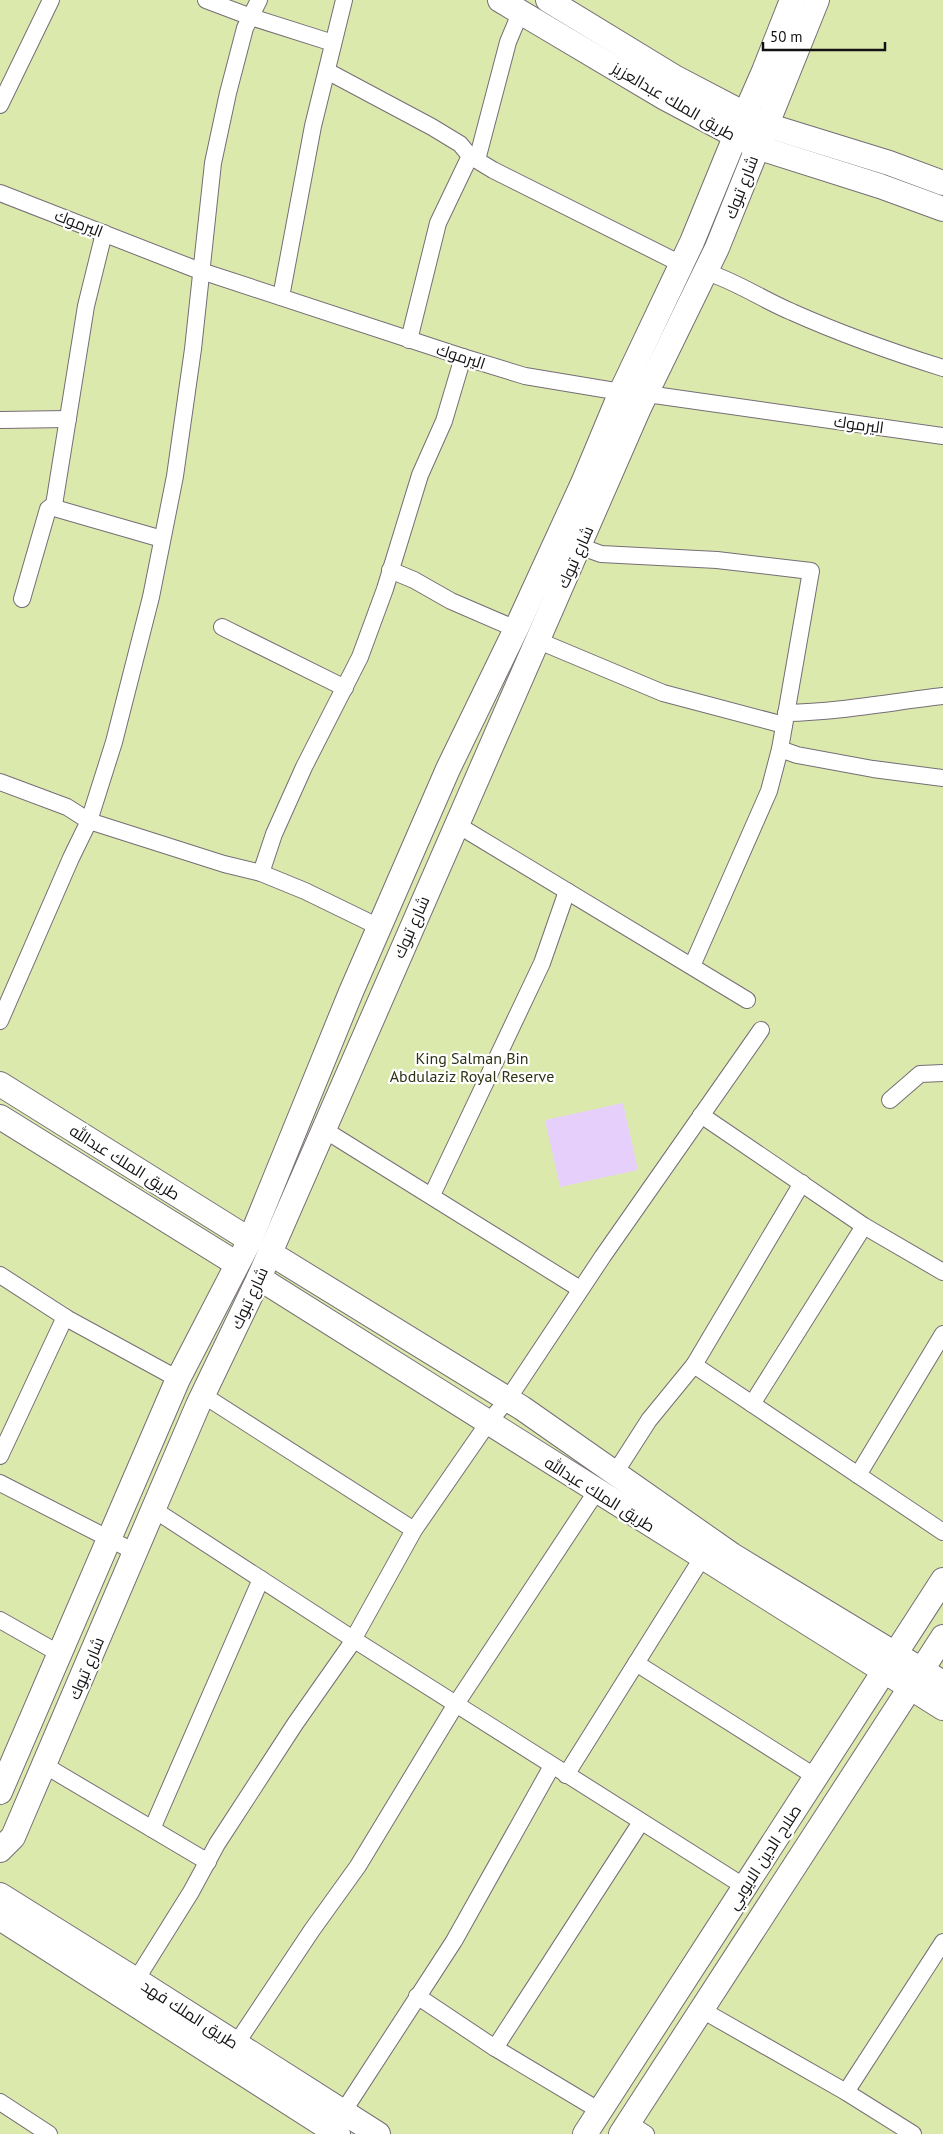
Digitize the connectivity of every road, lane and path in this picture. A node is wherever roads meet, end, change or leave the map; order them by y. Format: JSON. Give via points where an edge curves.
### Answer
{"nodes":[{"id":1,"x":51,"y":0,"type":"edge"},
{"id":2,"x":206,"y":0,"type":"edge"},
{"id":3,"x":259,"y":0,"type":"edge"},
{"id":4,"x":344,"y":0,"type":"edge"},
{"id":5,"x":500,"y":0,"type":"edge"},
{"id":6,"x":548,"y":0,"type":"edge"},
{"id":7,"x":792,"y":0,"type":"edge"},
{"id":8,"x":816,"y":0,"type":"edge"},
{"id":9,"x":521,"y":12,"type":"junction"},
{"id":10,"x":251,"y":17,"type":"junction"},
{"id":11,"x":333,"y":43,"type":"junction"},
{"id":12,"x":327,"y":71,"type":"junction"},
{"id":13,"x":0,"y":105,"type":"edge"},
{"id":14,"x":745,"y":114,"type":"junction"},
{"id":15,"x":766,"y":125,"type":"junction"},
{"id":16,"x":735,"y":137,"type":"junction"},
{"id":17,"x":757,"y":147,"type":"junction"},
{"id":18,"x":474,"y":158,"type":"junction"},
{"id":19,"x":943,"y":183,"type":"edge"},
{"id":20,"x":0,"y":193,"type":"edge"},
{"id":21,"x":943,"y":209,"type":"edge"},
{"id":22,"x":104,"y":234,"type":"junction"},
{"id":23,"x":681,"y":264,"type":"junction"},
{"id":24,"x":201,"y":271,"type":"junction"},
{"id":25,"x":706,"y":272,"type":"junction"},
{"id":26,"x":281,"y":297,"type":"junction"},
{"id":27,"x":409,"y":340,"type":"junction"},
{"id":28,"x":463,"y":358,"type":"junction"},
{"id":29,"x":943,"y":368,"type":"edge"},
{"id":30,"x":621,"y":392,"type":"junction"},
{"id":31,"x":647,"y":394,"type":"junction"},
{"id":32,"x":68,"y":419,"type":"junction"},
{"id":33,"x":0,"y":420,"type":"edge"},
{"id":34,"x":943,"y":436,"type":"edge"},
{"id":35,"x":52,"y":507,"type":"junction"},
{"id":36,"x":162,"y":539,"type":"junction"},
{"id":37,"x":579,"y":546,"type":"junction"},
{"id":38,"x":390,"y":570,"type":"junction"},
{"id":39,"x":22,"y":599,"type":"dead end"},
{"id":40,"x":222,"y":627,"type":"dead end"},
{"id":41,"x":516,"y":629,"type":"junction"},
{"id":42,"x":539,"y":641,"type":"junction"},
{"id":43,"x":345,"y":688,"type":"junction"},
{"id":44,"x":943,"y":696,"type":"edge"},
{"id":45,"x":785,"y":719,"type":"junction"},
{"id":46,"x":780,"y":749,"type":"junction"},
{"id":47,"x":943,"y":778,"type":"edge"},
{"id":48,"x":0,"y":782,"type":"edge"},
{"id":49,"x":89,"y":821,"type":"junction"},
{"id":50,"x":456,"y":824,"type":"junction"},
{"id":51,"x":261,"y":873,"type":"junction"},
{"id":52,"x":567,"y":891,"type":"junction"},
{"id":53,"x":379,"y":927,"type":"junction"},
{"id":54,"x":692,"y":966,"type":"junction"},
{"id":55,"x":747,"y":1000,"type":"dead end"},
{"id":56,"x":0,"y":1021,"type":"edge"},
{"id":57,"x":761,"y":1030,"type":"dead end"},
{"id":58,"x":943,"y":1072,"type":"edge"},
{"id":59,"x":0,"y":1084,"type":"edge"},
{"id":60,"x":890,"y":1100,"type":"dead end"},
{"id":61,"x":701,"y":1115,"type":"junction"},
{"id":62,"x":0,"y":1117,"type":"edge"},
{"id":63,"x":323,"y":1129,"type":"junction"},
{"id":64,"x":802,"y":1183,"type":"junction"},
{"id":65,"x":432,"y":1195,"type":"junction"},
{"id":66,"x":864,"y":1226,"type":"junction"},
{"id":67,"x":250,"y":1240,"type":"junction"},
{"id":68,"x":270,"y":1253,"type":"junction"},
{"id":69,"x":237,"y":1264,"type":"junction"},
{"id":70,"x":943,"y":1272,"type":"edge"},
{"id":71,"x":0,"y":1275,"type":"edge"},
{"id":72,"x":259,"y":1278,"type":"junction"},
{"id":73,"x":580,"y":1289,"type":"junction"},
{"id":74,"x":64,"y":1317,"type":"junction"},
{"id":75,"x":943,"y":1334,"type":"edge"},
{"id":76,"x":694,"y":1364,"type":"junction"},
{"id":77,"x":178,"y":1378,"type":"junction"},
{"id":78,"x":203,"y":1395,"type":"junction"},
{"id":79,"x":508,"y":1399,"type":"junction"},
{"id":80,"x":752,"y":1404,"type":"junction"},
{"id":81,"x":488,"y":1423,"type":"junction"},
{"id":82,"x":0,"y":1456,"type":"edge"},
{"id":83,"x":615,"y":1473,"type":"junction"},
{"id":84,"x":858,"y":1475,"type":"junction"},
{"id":85,"x":0,"y":1483,"type":"edge"},
{"id":86,"x":596,"y":1492,"type":"junction"},
{"id":87,"x":153,"y":1509,"type":"junction"},
{"id":88,"x":414,"y":1530,"type":"junction"},
{"id":89,"x":943,"y":1532,"type":"edge"},
{"id":90,"x":108,"y":1540,"type":"junction"},
{"id":91,"x":135,"y":1552,"type":"junction"},
{"id":92,"x":702,"y":1558,"type":"junction"},
{"id":93,"x":261,"y":1579,"type":"junction"},
{"id":94,"x":943,"y":1580,"type":"edge"},
{"id":95,"x":0,"y":1620,"type":"edge"},
{"id":96,"x":943,"y":1637,"type":"edge"},
{"id":97,"x":353,"y":1639,"type":"junction"},
{"id":98,"x":60,"y":1654,"type":"junction"},
{"id":99,"x":890,"y":1663,"type":"junction"},
{"id":100,"x":636,"y":1664,"type":"junction"},
{"id":101,"x":916,"y":1679,"type":"junction"},
{"id":102,"x":943,"y":1683,"type":"edge"},
{"id":103,"x":456,"y":1704,"type":"junction"},
{"id":104,"x":943,"y":1708,"type":"edge"},
{"id":105,"x":44,"y":1765,"type":"junction"},
{"id":106,"x":559,"y":1771,"type":"junction"},
{"id":107,"x":816,"y":1776,"type":"junction"},
{"id":108,"x":0,"y":1792,"type":"edge"},
{"id":109,"x":641,"y":1822,"type":"junction"},
{"id":110,"x":152,"y":1829,"type":"junction"},
{"id":111,"x":0,"y":1850,"type":"edge"},
{"id":112,"x":208,"y":1862,"type":"junction"},
{"id":113,"x":745,"y":1887,"type":"junction"},
{"id":114,"x":0,"y":1896,"type":"edge"},
{"id":115,"x":0,"y":1918,"type":"edge"},
{"id":116,"x":943,"y":1942,"type":"edge"},
{"id":117,"x":136,"y":1980,"type":"junction"},
{"id":118,"x":417,"y":1996,"type":"junction"},
{"id":119,"x":702,"y":2010,"type":"junction"},
{"id":120,"x":236,"y":2044,"type":"junction"},
{"id":121,"x":495,"y":2048,"type":"junction"},
{"id":122,"x":846,"y":2092,"type":"junction"},
{"id":123,"x":0,"y":2102,"type":"edge"},
{"id":124,"x":600,"y":2111,"type":"junction"},
{"id":125,"x":340,"y":2123,"type":"edge"},
{"id":126,"x":632,"y":2130,"type":"edge"},
{"id":127,"x":49,"y":2134,"type":"edge"},
{"id":128,"x":378,"y":2134,"type":"edge"},
{"id":129,"x":585,"y":2134,"type":"edge"},
{"id":130,"x":912,"y":2134,"type":"edge"}],
"edges":[{"from":1,"to":13,"type":"street"},
{"from":2,"to":10,"type":"street"},
{"from":3,"to":10,"type":"street"},
{"from":4,"to":11,"type":"street"},
{"from":5,"to":9,"type":"main road","name":"طريق الملك عبدالعزيز"},
{"from":6,"to":14,"type":"main road","name":"طريق الملك عبدالعزيز","via":[[676,78]]},
{"from":7,"to":14,"type":"main road","name":"شارع تبوك"},
{"from":8,"to":15,"type":"main road","name":"شارع تبوك"},
{"from":9,"to":16,"type":"main road","name":"طريق الملك عبدالعزيز"},
{"from":9,"to":18,"type":"street","via":[[508,42]]},
{"from":10,"to":11,"type":"street"},
{"from":10,"to":24,"type":"street","via":[[245,28],[228,93],[213,163]]},
{"from":11,"to":12,"type":"street"},
{"from":12,"to":18,"type":"street","via":[[432,127],[460,144]]},
{"from":12,"to":26,"type":"street","via":[[313,126]]},
{"from":14,"to":15,"type":"main road","name":"طريق الملك عبدالعزيز"},
{"from":14,"to":16,"type":"main road","name":"شارع تبوك"},
{"from":15,"to":17,"type":"main road","name":"شارع تبوك"},
{"from":15,"to":19,"type":"main road","name":"طريق الملك عبدالعزيز"},
{"from":16,"to":17,"type":"main road","name":"طريق الملك عبدالعزيز"},
{"from":16,"to":23,"type":"main road","name":"شارع تبوك"},
{"from":17,"to":21,"type":"main road","name":"طريق الملك عبدالعزيز"},
{"from":17,"to":25,"type":"main road","name":"شارع تبوك"},
{"from":18,"to":23,"type":"street"},
{"from":18,"to":27,"type":"street","via":[[438,223]]},
{"from":20,"to":22,"type":"street","name":"اليرموك"},
{"from":22,"to":24,"type":"street","name":"اليرموك"},
{"from":22,"to":32,"type":"street","via":[[86,306]]},
{"from":23,"to":30,"type":"main road","name":"شارع تبوك"},
{"from":24,"to":26,"type":"street","name":"اليرموك"},
{"from":24,"to":36,"type":"street","via":[[175,476]]},
{"from":25,"to":29,"type":"street","via":[[792,312]]},
{"from":25,"to":31,"type":"main road","name":"شارع تبوك"},
{"from":26,"to":27,"type":"street","name":"اليرموك"},
{"from":27,"to":28,"type":"street","name":"اليرموك"},
{"from":28,"to":30,"type":"street","name":"اليرموك","via":[[525,376]]},
{"from":28,"to":38,"type":"street","via":[[444,421],[420,475]]},
{"from":30,"to":31,"type":"street","name":"اليرموك"},
{"from":30,"to":41,"type":"main road","name":"شارع تبوك"},
{"from":31,"to":34,"type":"street","name":"اليرموك"},
{"from":31,"to":37,"type":"main road","name":"شارع تبوك"},
{"from":32,"to":33,"type":"street"},
{"from":32,"to":35,"type":"street"},
{"from":35,"to":36,"type":"street"},
{"from":35,"to":39,"type":"street","via":[[48,509]]},
{"from":36,"to":49,"type":"street","via":[[151,597],[114,742]]},
{"from":37,"to":42,"type":"main road","name":"شارع تبوك"},
{"from":37,"to":45,"type":"street","via":[[601,554],[717,560],[811,572]]},
{"from":38,"to":41,"type":"street"},
{"from":38,"to":43,"type":"street","via":[[360,657]]},
{"from":40,"to":43,"type":"street"},
{"from":41,"to":53,"type":"main road","name":"شارع تبوك","via":[[448,769]]},
{"from":42,"to":45,"type":"street","via":[[663,693]]},
{"from":42,"to":50,"type":"main road","name":"شارع تبوك"},
{"from":43,"to":51,"type":"street","via":[[304,767],[274,834]]},
{"from":44,"to":45,"type":"street","via":[[870,704]]},
{"from":45,"to":46,"type":"street"},
{"from":46,"to":47,"type":"street","via":[[872,769]]},
{"from":46,"to":54,"type":"street","via":[[769,791]]},
{"from":48,"to":49,"type":"street","via":[[67,807]]},
{"from":49,"to":51,"type":"street"},
{"from":49,"to":56,"type":"street"},
{"from":50,"to":52,"type":"street"},
{"from":50,"to":63,"type":"main road","name":"شارع تبوك"},
{"from":51,"to":53,"type":"street"},
{"from":52,"to":54,"type":"street"},
{"from":52,"to":65,"type":"street","via":[[542,964]]},
{"from":53,"to":67,"type":"main road","name":"شارع تبوك"},
{"from":54,"to":55,"type":"street"},
{"from":57,"to":61,"type":"street"},
{"from":58,"to":60,"type":"street","via":[[920,1074]]},
{"from":59,"to":67,"type":"main road","name":"طريق الملك عبدالله"},
{"from":61,"to":64,"type":"street"},
{"from":61,"to":73,"type":"street"},
{"from":62,"to":69,"type":"main road","name":"طريق الملك عبدالله"},
{"from":63,"to":65,"type":"street"},
{"from":63,"to":68,"type":"main road","name":"شارع تبوك"},
{"from":64,"to":66,"type":"street"},
{"from":64,"to":76,"type":"street"},
{"from":65,"to":73,"type":"street"},
{"from":66,"to":70,"type":"street"},
{"from":66,"to":80,"type":"street"},
{"from":67,"to":69,"type":"main road","name":"شارع تبوك"},
{"from":68,"to":72,"type":"main road","name":"شارع تبوك"},
{"from":68,"to":79,"type":"main road","name":"طريق الملك عبدالله"},
{"from":69,"to":77,"type":"main road","name":"شارع تبوك"},
{"from":71,"to":74,"type":"street"},
{"from":72,"to":78,"type":"main road","name":"شارع تبوك"},
{"from":72,"to":81,"type":"main road","name":"طريق الملك عبدالله"},
{"from":73,"to":79,"type":"street"},
{"from":74,"to":77,"type":"street"},
{"from":74,"to":82,"type":"street"},
{"from":75,"to":84,"type":"street"},
{"from":76,"to":80,"type":"street"},
{"from":76,"to":83,"type":"street","via":[[649,1420]]},
{"from":77,"to":90,"type":"main road","name":"شارع تبوك"},
{"from":78,"to":87,"type":"main road","name":"شارع تبوك"},
{"from":78,"to":88,"type":"street"},
{"from":79,"to":81,"type":"street"},
{"from":79,"to":83,"type":"main road","name":"طريق الملك عبدالله"},
{"from":80,"to":84,"type":"street"},
{"from":81,"to":86,"type":"main road","name":"طريق الملك عبدالله"},
{"from":81,"to":88,"type":"street"},
{"from":83,"to":99,"type":"main road","name":"طريق الملك عبدالله"},
{"from":84,"to":89,"type":"street"},
{"from":85,"to":90,"type":"street"},
{"from":86,"to":92,"type":"main road","name":"طريق الملك عبدالله"},
{"from":86,"to":103,"type":"street"},
{"from":87,"to":91,"type":"main road","name":"شارع تبوك"},
{"from":87,"to":93,"type":"street"},
{"from":88,"to":97,"type":"street"},
{"from":90,"to":91,"type":"street"},
{"from":90,"to":98,"type":"main road","name":"شارع تبوك"},
{"from":91,"to":105,"type":"main road","name":"شارع تبوك"},
{"from":92,"to":99,"type":"main road","name":"طريق الملك عبدالله"},
{"from":92,"to":100,"type":"street"},
{"from":93,"to":97,"type":"street"},
{"from":93,"to":110,"type":"street"},
{"from":94,"to":99,"type":"main road","name":"صلاح الدين الايوبي"},
{"from":95,"to":98,"type":"street"},
{"from":96,"to":101,"type":"main road","name":"صلاح الدين الايوبي"},
{"from":97,"to":103,"type":"street"},
{"from":97,"to":112,"type":"street"},
{"from":98,"to":108,"type":"main road","name":"شارع تبوك"},
{"from":99,"to":101,"type":"main road","name":"طريق الملك عبدالله"},
{"from":99,"to":107,"type":"main road","name":"صلاح الدين الايوبي"},
{"from":100,"to":106,"type":"street"},
{"from":100,"to":107,"type":"street"},
{"from":101,"to":102,"type":"main road","name":"طريق الملك عبدالله"},
{"from":101,"to":104,"type":"main road","name":"طريق الملك عبدالله"},
{"from":101,"to":119,"type":"main road","name":"صلاح الدين الايوبي"},
{"from":103,"to":106,"type":"street"},
{"from":103,"to":120,"type":"street","via":[[358,1866]]},
{"from":105,"to":110,"type":"street"},
{"from":105,"to":111,"type":"main road","name":"شارع تبوك","via":[[13,1837]]},
{"from":106,"to":109,"type":"street"},
{"from":106,"to":118,"type":"street"},
{"from":107,"to":113,"type":"main road","name":"صلاح الدين الايوبي"},
{"from":109,"to":113,"type":"street"},
{"from":109,"to":121,"type":"street"},
{"from":110,"to":112,"type":"street"},
{"from":112,"to":117,"type":"street"},
{"from":113,"to":124,"type":"main road","name":"صلاح الدين الايوبي"},
{"from":114,"to":117,"type":"main road","name":"طريق الملك فهد"},
{"from":115,"to":125,"type":"main road","name":"طريق الملك فهد"},
{"from":116,"to":122,"type":"street"},
{"from":117,"to":120,"type":"main road","name":"طريق الملك فهد"},
{"from":118,"to":121,"type":"street"},
{"from":118,"to":125,"type":"street"},
{"from":119,"to":122,"type":"street"},
{"from":119,"to":126,"type":"main road","name":"صلاح الدين الايوبي"},
{"from":120,"to":125,"type":"main road","name":"طريق الملك فهد"},
{"from":121,"to":124,"type":"street"},
{"from":122,"to":130,"type":"street"},
{"from":123,"to":127,"type":"street"},
{"from":124,"to":129,"type":"main road","name":"صلاح الدين الايوبي"},
{"from":125,"to":128,"type":"main road","name":"طريق الملك فهد"}]}
